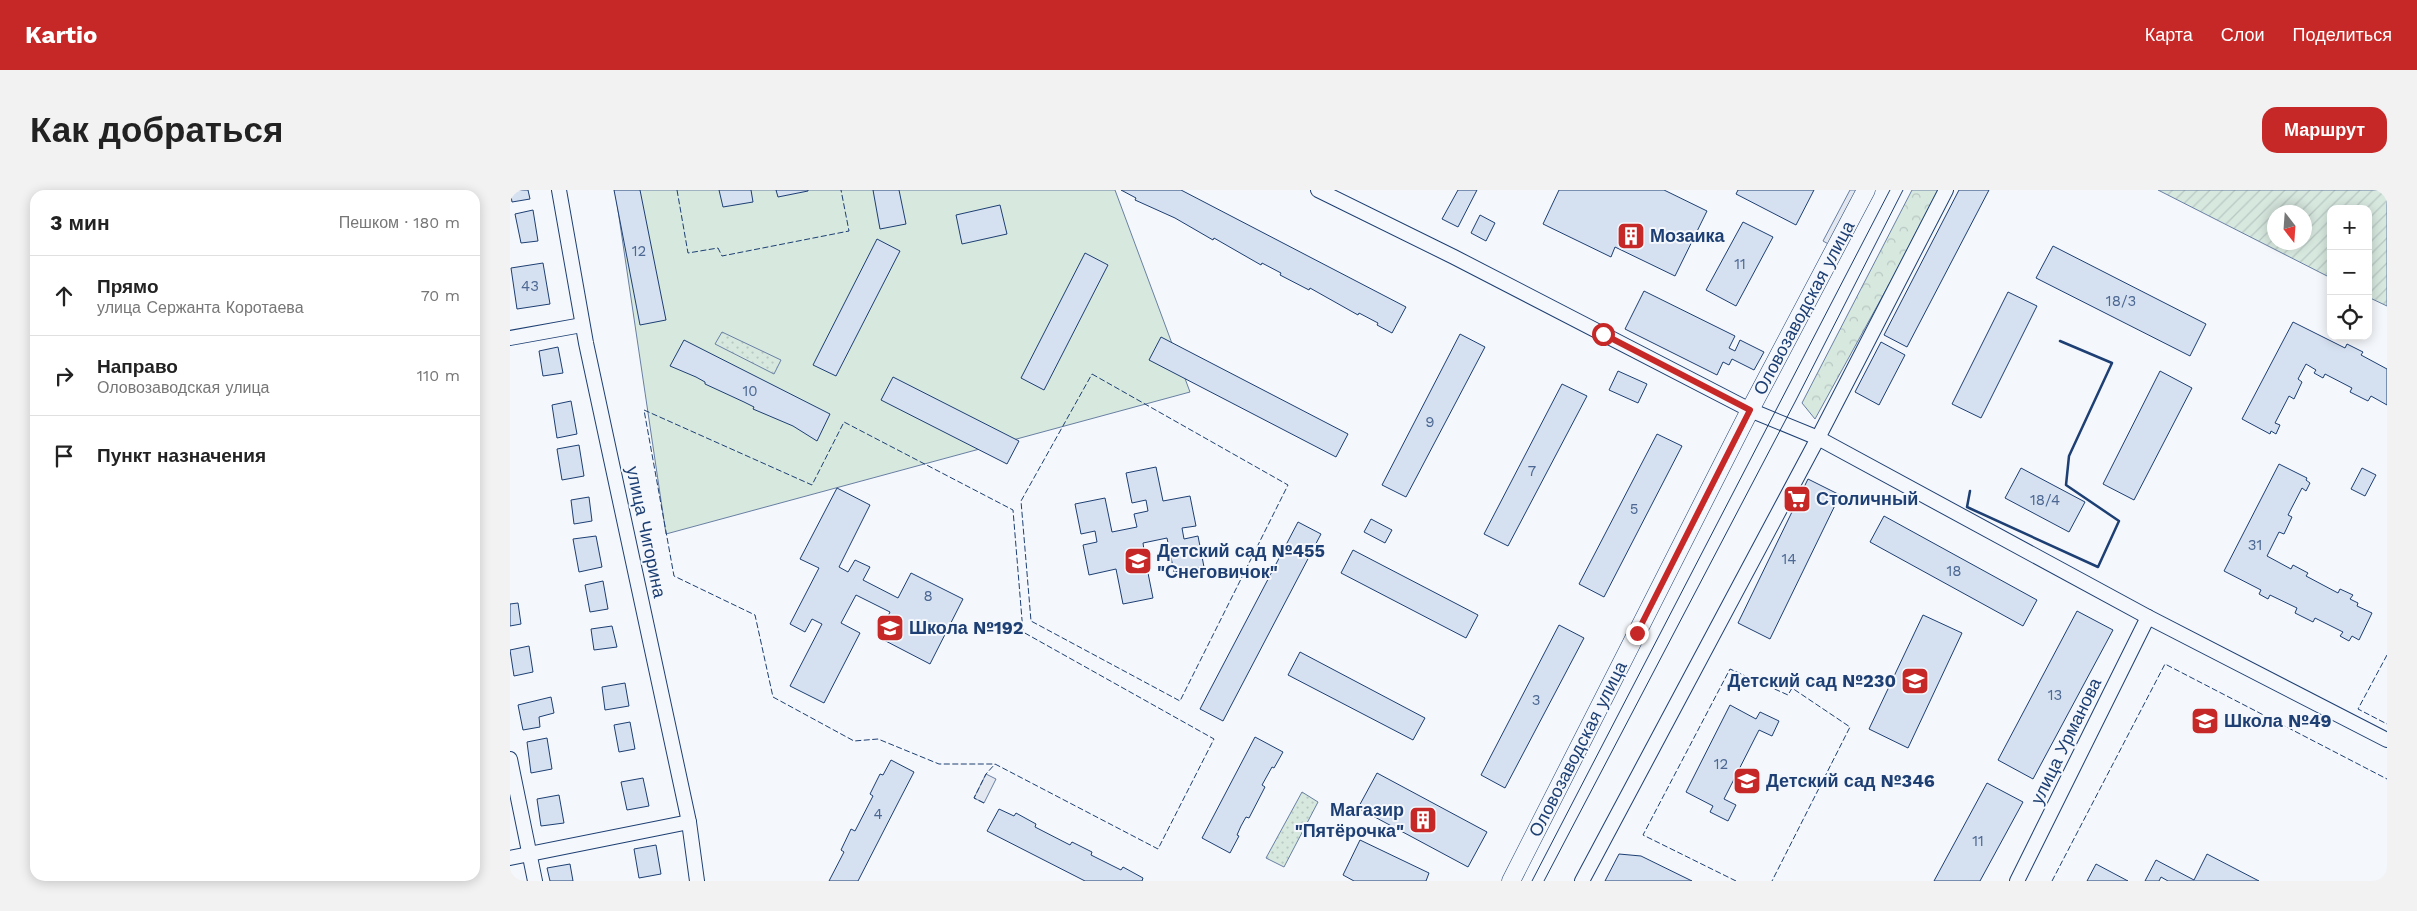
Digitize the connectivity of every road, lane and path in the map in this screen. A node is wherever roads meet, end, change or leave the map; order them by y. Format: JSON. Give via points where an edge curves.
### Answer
{"nodes":[{"id":1,"x":559,"y":190,"type":"edge"},
{"id":2,"x":1318,"y":190,"type":"edge"},
{"id":3,"x":1866,"y":190,"type":"edge"},
{"id":4,"x":1946,"y":190,"type":"edge"},
{"id":5,"x":582,"y":325,"type":"junction"},
{"id":6,"x":510,"y":338,"type":"edge"},
{"id":7,"x":1750,"y":410,"type":"junction"},
{"id":8,"x":1818,"y":438,"type":"junction"},
{"id":9,"x":2148,"y":617,"type":"junction"},
{"id":10,"x":2387,"y":740,"type":"edge"},
{"id":11,"x":510,"y":759,"type":"edge"},
{"id":12,"x":689,"y":822,"type":"junction"},
{"id":13,"x":531,"y":855,"type":"junction"},
{"id":14,"x":510,"y":858,"type":"edge"},
{"id":15,"x":535,"y":881,"type":"edge"},
{"id":16,"x":697,"y":881,"type":"edge"},
{"id":17,"x":1511,"y":881,"type":"edge"},
{"id":18,"x":1582,"y":881,"type":"edge"},
{"id":19,"x":2017,"y":881,"type":"edge"}],
"edges":[{"from":1,"to":5,"type":"street","name":"улица Чигорина"},
{"from":2,"to":7,"type":"street"},
{"from":3,"to":7,"type":"street","name":"Оловозаводская улица"},
{"from":4,"to":8,"type":"street"},
{"from":5,"to":6,"type":"street"},
{"from":5,"to":12,"type":"street","name":"улица Чигорина"},
{"from":7,"to":8,"type":"street"},
{"from":7,"to":17,"type":"street","name":"Оловозаводская улица"},
{"from":8,"to":9,"type":"street"},
{"from":8,"to":18,"type":"street"},
{"from":9,"to":10,"type":"street"},
{"from":9,"to":19,"type":"street","name":"улица Урманова"},
{"from":11,"to":13,"type":"street"},
{"from":12,"to":13,"type":"street"},
{"from":12,"to":16,"type":"street","name":"улица Чигорина"},
{"from":13,"to":14,"type":"street"},
{"from":13,"to":15,"type":"street"}]}
